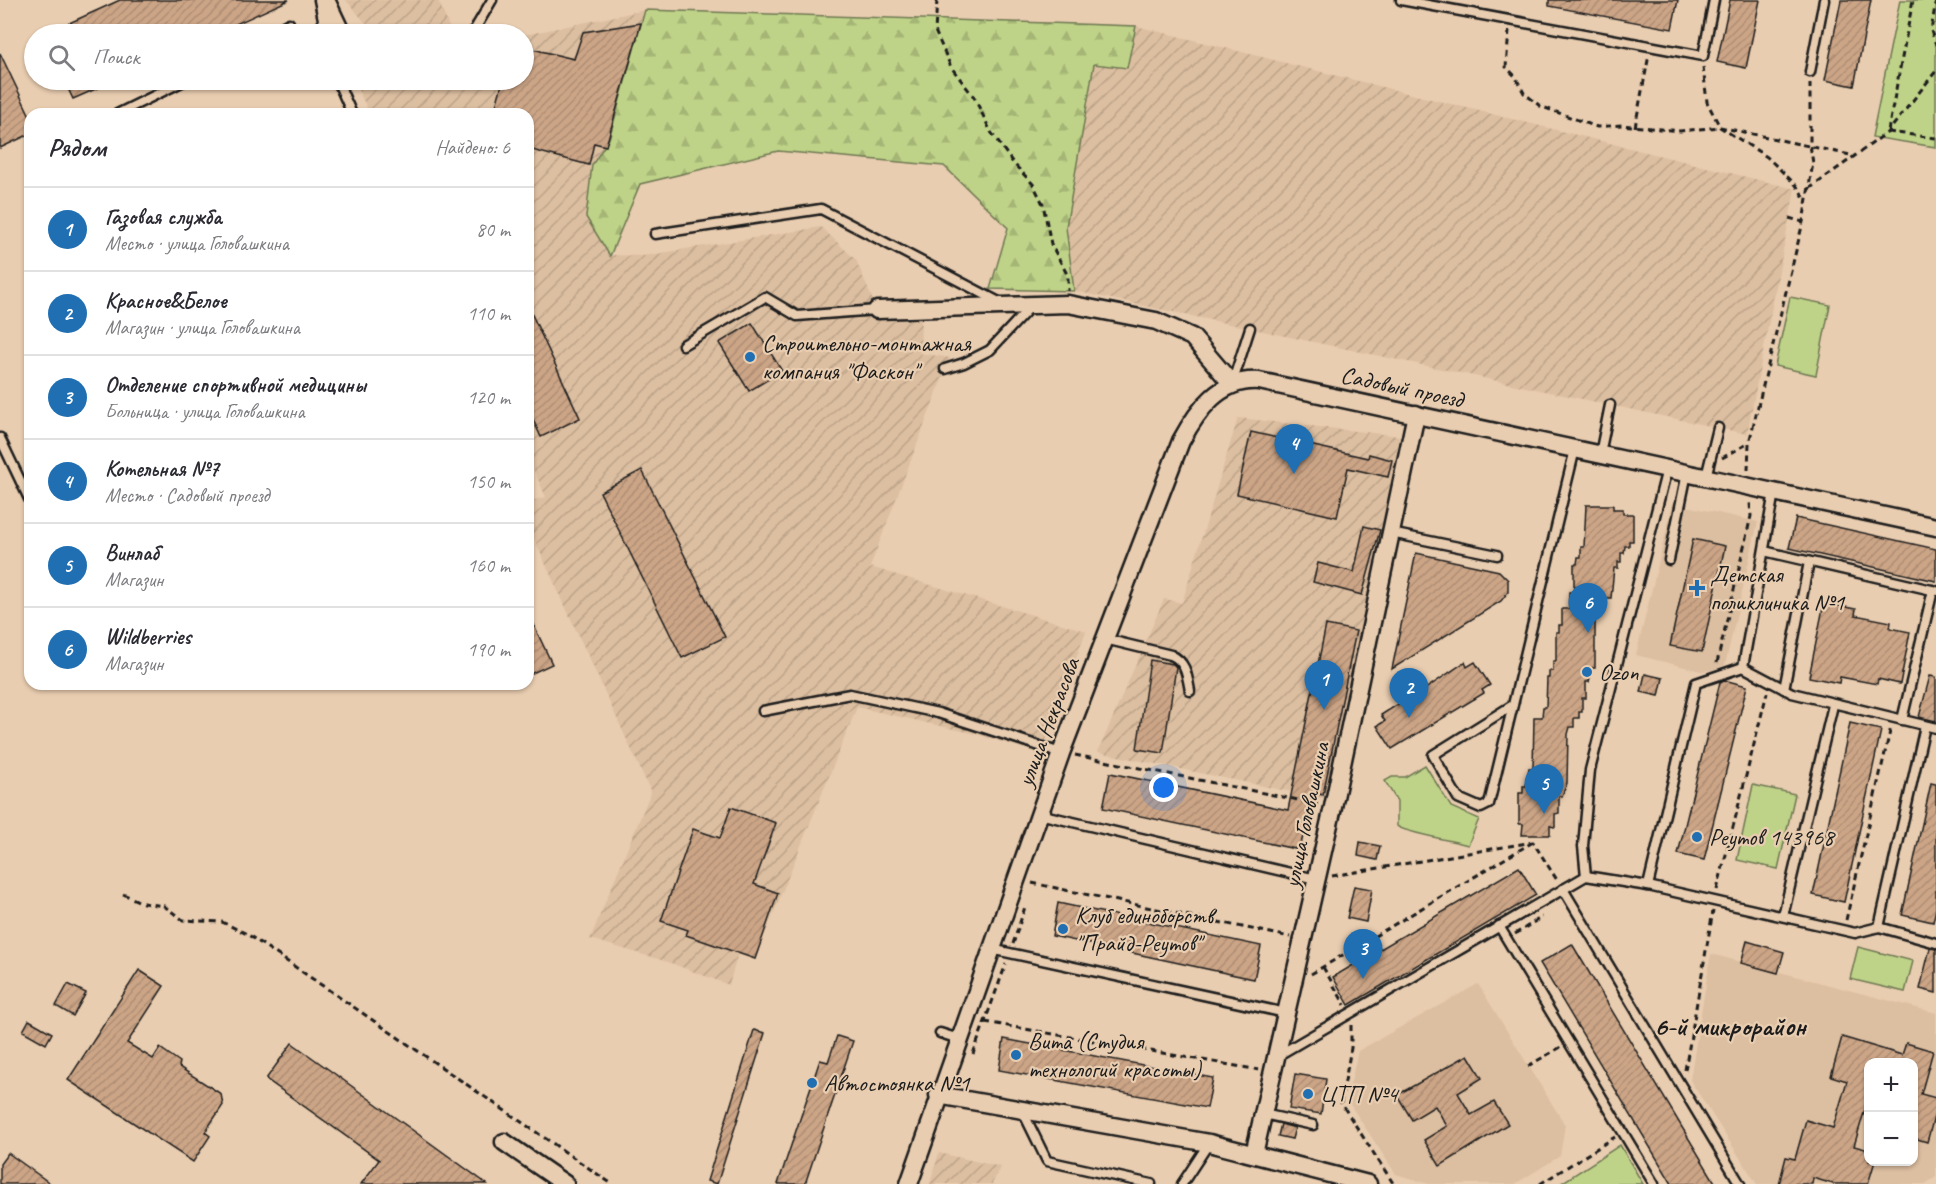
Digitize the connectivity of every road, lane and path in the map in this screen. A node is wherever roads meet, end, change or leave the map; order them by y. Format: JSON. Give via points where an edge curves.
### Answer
{"nodes":[{"id":1,"x":319,"y":0,"type":"edge"},
{"id":2,"x":326,"y":0,"type":"edge"},
{"id":3,"x":492,"y":0,"type":"edge"},
{"id":4,"x":937,"y":0,"type":"edge"},
{"id":5,"x":1401,"y":0,"type":"edge"},
{"id":6,"x":1714,"y":0,"type":"edge"},
{"id":7,"x":1824,"y":0,"type":"edge"},
{"id":8,"x":1912,"y":0,"type":"edge"},
{"id":9,"x":1936,"y":0,"type":"edge"},
{"id":10,"x":1510,"y":20,"type":"junction"},
{"id":11,"x":324,"y":24,"type":"edge"},
{"id":12,"x":337,"y":24,"type":"edge"},
{"id":13,"x":478,"y":24,"type":"edge"},
{"id":14,"x":1936,"y":45,"type":"edge"},
{"id":15,"x":1651,"y":46,"type":"junction"},
{"id":16,"x":1703,"y":56,"type":"junction"},
{"id":17,"x":1936,"y":71,"type":"edge"},
{"id":18,"x":1810,"y":72,"type":"joint"},
{"id":19,"x":166,"y":90,"type":"edge"},
{"id":20,"x":341,"y":90,"type":"edge"},
{"id":21,"x":129,"y":108,"type":"edge"},
{"id":22,"x":349,"y":108,"type":"edge"},
{"id":23,"x":1635,"y":127,"type":"junction"},
{"id":24,"x":1720,"y":127,"type":"junction"},
{"id":25,"x":1888,"y":132,"type":"junction"},
{"id":26,"x":1936,"y":138,"type":"edge"},
{"id":27,"x":1810,"y":145,"type":"junction"},
{"id":28,"x":1855,"y":156,"type":"junction"},
{"id":29,"x":1808,"y":189,"type":"junction"},
{"id":30,"x":1806,"y":201,"type":"junction"},
{"id":31,"x":1789,"y":218,"type":"dead end"},
{"id":32,"x":1803,"y":222,"type":"junction"},
{"id":33,"x":655,"y":234,"type":"dead end"},
{"id":34,"x":1033,"y":304,"type":"junction"},
{"id":35,"x":1068,"y":304,"type":"junction"},
{"id":36,"x":1006,"y":306,"type":"junction"},
{"id":37,"x":877,"y":310,"type":"joint"},
{"id":38,"x":1250,"y":328,"type":"dead end"},
{"id":39,"x":683,"y":345,"type":"dead end"},
{"id":40,"x":945,"y":369,"type":"dead end"},
{"id":41,"x":1232,"y":384,"type":"junction"},
{"id":42,"x":1610,"y":405,"type":"dead end"},
{"id":43,"x":1416,"y":414,"type":"junction"},
{"id":44,"x":1718,"y":428,"type":"dead end"},
{"id":45,"x":0,"y":438,"type":"edge"},
{"id":46,"x":1749,"y":443,"type":"junction"},
{"id":47,"x":1575,"y":449,"type":"junction"},
{"id":48,"x":1600,"y":454,"type":"junction"},
{"id":49,"x":1667,"y":469,"type":"junction"},
{"id":50,"x":1708,"y":469,"type":"junction"},
{"id":51,"x":1688,"y":473,"type":"junction"},
{"id":52,"x":1748,"y":475,"type":"dead end"},
{"id":53,"x":24,"y":488,"type":"edge"},
{"id":54,"x":1774,"y":492,"type":"junction"},
{"id":55,"x":1750,"y":503,"type":"dead end"},
{"id":56,"x":1936,"y":527,"type":"edge"},
{"id":57,"x":1391,"y":533,"type":"junction"},
{"id":58,"x":1764,"y":552,"type":"junction"},
{"id":59,"x":1497,"y":555,"type":"dead end"},
{"id":60,"x":1669,"y":560,"type":"dead end"},
{"id":61,"x":1809,"y":562,"type":"junction"},
{"id":62,"x":1935,"y":591,"type":"edge"},
{"id":63,"x":1105,"y":639,"type":"junction"},
{"id":64,"x":1743,"y":667,"type":"junction"},
{"id":65,"x":1716,"y":669,"type":"dead end"},
{"id":66,"x":1770,"y":682,"type":"junction"},
{"id":67,"x":1784,"y":689,"type":"junction"},
{"id":68,"x":1190,"y":691,"type":"dead end"},
{"id":69,"x":1513,"y":705,"type":"junction"},
{"id":70,"x":1833,"y":705,"type":"junction"},
{"id":71,"x":763,"y":711,"type":"dead end"},
{"id":72,"x":1897,"y":719,"type":"junction"},
{"id":73,"x":1925,"y":726,"type":"junction"},
{"id":74,"x":1936,"y":728,"type":"edge"},
{"id":75,"x":1061,"y":753,"type":"junction"},
{"id":76,"x":1333,"y":807,"type":"junction"},
{"id":77,"x":1039,"y":814,"type":"junction"},
{"id":78,"x":1533,"y":842,"type":"junction"},
{"id":79,"x":1586,"y":876,"type":"junction"},
{"id":80,"x":1316,"y":879,"type":"junction"},
{"id":81,"x":1015,"y":881,"type":"junction"},
{"id":82,"x":1648,"y":886,"type":"junction"},
{"id":83,"x":1563,"y":889,"type":"junction"},
{"id":84,"x":123,"y":894,"type":"dead end"},
{"id":85,"x":1714,"y":900,"type":"junction"},
{"id":86,"x":1783,"y":916,"type":"junction"},
{"id":87,"x":1543,"y":917,"type":"dead end"},
{"id":88,"x":1499,"y":926,"type":"junction"},
{"id":89,"x":1879,"y":927,"type":"junction"},
{"id":90,"x":1844,"y":930,"type":"junction"},
{"id":91,"x":1507,"y":938,"type":"junction"},
{"id":92,"x":1303,"y":939,"type":"junction"},
{"id":93,"x":1936,"y":943,"type":"edge"},
{"id":94,"x":991,"y":949,"type":"junction"},
{"id":95,"x":1323,"y":967,"type":"junction"},
{"id":96,"x":1292,"y":986,"type":"junction"},
{"id":97,"x":1286,"y":1013,"type":"junction"},
{"id":98,"x":1350,"y":1013,"type":"junction"},
{"id":99,"x":966,"y":1019,"type":"junction"},
{"id":100,"x":940,"y":1033,"type":"dead end"},
{"id":101,"x":959,"y":1039,"type":"junction"},
{"id":102,"x":1569,"y":1043,"type":"junction"},
{"id":103,"x":1275,"y":1064,"type":"junction"},
{"id":104,"x":1528,"y":1066,"type":"dead end"},
{"id":105,"x":1682,"y":1087,"type":"junction"},
{"id":106,"x":938,"y":1095,"type":"junction"},
{"id":107,"x":1021,"y":1109,"type":"junction"},
{"id":108,"x":1263,"y":1114,"type":"junction"},
{"id":109,"x":1313,"y":1125,"type":"dead end"},
{"id":110,"x":1623,"y":1132,"type":"junction"},
{"id":111,"x":504,"y":1142,"type":"dead end"},
{"id":112,"x":1209,"y":1143,"type":"junction"},
{"id":113,"x":1254,"y":1154,"type":"junction"},
{"id":114,"x":1393,"y":1183,"type":"edge"},
{"id":115,"x":566,"y":1184,"type":"edge"},
{"id":116,"x":612,"y":1184,"type":"edge"},
{"id":117,"x":909,"y":1184,"type":"edge"},
{"id":118,"x":1152,"y":1184,"type":"edge"},
{"id":119,"x":1182,"y":1184,"type":"edge"},
{"id":120,"x":1368,"y":1184,"type":"edge"},
{"id":121,"x":1540,"y":1184,"type":"edge"},
{"id":122,"x":1654,"y":1184,"type":"edge"},
{"id":123,"x":1740,"y":1184,"type":"edge"}],
"edges":[{"from":1,"to":11,"type":"lane"},
{"from":2,"to":12,"type":"street"},
{"from":3,"to":13,"type":"lane"},
{"from":4,"to":35,"type":"path","via":[[935,30],[951,67],[974,97],[991,132],[1034,184],[1043,204],[1051,244],[1068,276]]},
{"from":5,"to":10,"type":"lane"},
{"from":6,"to":16,"type":"lane"},
{"from":7,"to":18,"type":"lane"},
{"from":8,"to":25,"type":"path"},
{"from":9,"to":14,"type":"path","via":[[1931,31]]},
{"from":10,"to":15,"type":"lane"},
{"from":10,"to":23,"type":"path","via":[[1506,67],[1524,93],[1551,111],[1597,127]]},
{"from":15,"to":16,"type":"lane"},
{"from":15,"to":23,"type":"path"},
{"from":16,"to":24,"type":"path","via":[[1707,102]]},
{"from":17,"to":25,"type":"path"},
{"from":18,"to":27,"type":"path"},
{"from":19,"to":21,"type":"lane"},
{"from":20,"to":22,"type":"lane"},
{"from":23,"to":24,"type":"path","via":[[1680,131]]},
{"from":24,"to":27,"type":"path"},
{"from":24,"to":30,"type":"path","via":[[1767,157],[1796,185]]},
{"from":25,"to":26,"type":"path"},
{"from":25,"to":28,"type":"path"},
{"from":27,"to":28,"type":"path"},
{"from":27,"to":29,"type":"path","via":[[1813,163]]},
{"from":28,"to":29,"type":"path"},
{"from":29,"to":30,"type":"path"},
{"from":30,"to":32,"type":"path"},
{"from":31,"to":32,"type":"path"},
{"from":32,"to":46,"type":"path"},
{"from":33,"to":36,"type":"lane","via":[[822,209]]},
{"from":34,"to":35,"type":"street"},
{"from":34,"to":36,"type":"street"},
{"from":34,"to":40,"type":"lane","via":[[990,350]]},
{"from":35,"to":41,"type":"street","via":[[1156,321],[1192,337]]},
{"from":36,"to":37,"type":"street"},
{"from":37,"to":39,"type":"lane","via":[[797,316],[765,297]]},
{"from":38,"to":41,"type":"lane"},
{"from":41,"to":43,"type":"street","name":"Садовый проезд","via":[[1259,381]]},
{"from":41,"to":63,"type":"street","name":"улица Некрасова","via":[[1195,415],[1181,441]]},
{"from":42,"to":48,"type":"lane"},
{"from":43,"to":47,"type":"street","name":"Садовый проезд"},
{"from":43,"to":57,"type":"street","name":"улица Головашкина","via":[[1402,456]]},
{"from":44,"to":50,"type":"lane"},
{"from":45,"to":53,"type":"lane"},
{"from":46,"to":50,"type":"path"},
{"from":46,"to":52,"type":"path"},
{"from":47,"to":48,"type":"street","name":"Садовый проезд"},
{"from":47,"to":69,"type":"lane"},
{"from":48,"to":49,"type":"street","name":"Садовый проезд"},
{"from":49,"to":51,"type":"street","name":"Садовый проезд"},
{"from":49,"to":79,"type":"lane","via":[[1590,770],[1583,846]]},
{"from":50,"to":51,"type":"street","name":"Садовый проезд"},
{"from":50,"to":54,"type":"street","name":"Садовый проезд"},
{"from":51,"to":60,"type":"lane"},
{"from":54,"to":56,"type":"street","name":"Садовый проезд"},
{"from":54,"to":58,"type":"lane"},
{"from":55,"to":65,"type":"path","via":[[1751,516]]},
{"from":57,"to":59,"type":"lane"},
{"from":57,"to":76,"type":"street","name":"улица Головашкина"},
{"from":58,"to":61,"type":"lane"},
{"from":58,"to":64,"type":"lane"},
{"from":61,"to":62,"type":"lane"},
{"from":61,"to":67,"type":"lane"},
{"from":62,"to":72,"type":"lane"},
{"from":63,"to":68,"type":"lane","via":[[1181,660]]},
{"from":63,"to":75,"type":"street","name":"улица Некрасова"},
{"from":64,"to":66,"type":"lane"},
{"from":64,"to":82,"type":"lane","via":[[1696,683]]},
{"from":66,"to":67,"type":"lane"},
{"from":66,"to":85,"type":"path"},
{"from":67,"to":70,"type":"lane"},
{"from":69,"to":69,"type":"lane","via":[[1489,804],[1481,808],[1463,801],[1454,793],[1433,754]]},
{"from":70,"to":72,"type":"lane"},
{"from":70,"to":86,"type":"lane"},
{"from":71,"to":75,"type":"lane","via":[[850,694],[938,713]]},
{"from":72,"to":73,"type":"lane"},
{"from":72,"to":90,"type":"path"},
{"from":73,"to":74,"type":"lane"},
{"from":73,"to":89,"type":"lane"},
{"from":75,"to":76,"type":"path"},
{"from":75,"to":77,"type":"street","name":"улица Некрасова"},
{"from":76,"to":80,"type":"street","name":"улица Головашкина"},
{"from":77,"to":80,"type":"lane"},
{"from":77,"to":81,"type":"street","name":"улица Некрасова"},
{"from":78,"to":80,"type":"path"},
{"from":78,"to":83,"type":"path"},
{"from":78,"to":95,"type":"path"},
{"from":79,"to":82,"type":"lane"},
{"from":79,"to":83,"type":"lane"},
{"from":80,"to":92,"type":"street","name":"улица Головашкина"},
{"from":81,"to":92,"type":"path"},
{"from":81,"to":94,"type":"street","name":"улица Некрасова"},
{"from":82,"to":85,"type":"lane"},
{"from":83,"to":88,"type":"lane"},
{"from":83,"to":105,"type":"lane"},
{"from":84,"to":116,"type":"path","via":[[143,903],[164,906],[183,920],[222,922],[247,934]]},
{"from":85,"to":86,"type":"lane"},
{"from":85,"to":105,"type":"path"},
{"from":86,"to":90,"type":"lane"},
{"from":87,"to":91,"type":"path"},
{"from":88,"to":91,"type":"lane"},
{"from":88,"to":98,"type":"lane"},
{"from":89,"to":90,"type":"lane","via":[[1855,933]]},
{"from":89,"to":93,"type":"lane"},
{"from":91,"to":102,"type":"lane"},
{"from":92,"to":96,"type":"street","name":"улица Головашкина"},
{"from":94,"to":97,"type":"lane"},
{"from":94,"to":99,"type":"street","name":"улица Некрасова"},
{"from":95,"to":96,"type":"path"},
{"from":95,"to":98,"type":"path"},
{"from":96,"to":97,"type":"street","name":"улица Головашкина"},
{"from":97,"to":103,"type":"street","name":"улица Головашкина"},
{"from":98,"to":103,"type":"lane"},
{"from":98,"to":114,"type":"path","via":[[1351,1048],[1341,1103]]},
{"from":99,"to":101,"type":"street","name":"улица Некрасова"},
{"from":99,"to":103,"type":"path"},
{"from":100,"to":101,"type":"lane"},
{"from":101,"to":106,"type":"street","name":"улица Некрасова"},
{"from":102,"to":104,"type":"path"},
{"from":102,"to":110,"type":"lane"},
{"from":103,"to":108,"type":"street","name":"улица Головашкина"},
{"from":105,"to":123,"type":"lane"},
{"from":106,"to":107,"type":"street"},
{"from":106,"to":117,"type":"street","name":"улица Некрасова"},
{"from":107,"to":112,"type":"street"},
{"from":107,"to":118,"type":"lane","via":[[1047,1161]]},
{"from":108,"to":109,"type":"lane"},
{"from":108,"to":113,"type":"street","name":"улица Головашкина"},
{"from":110,"to":121,"type":"path"},
{"from":110,"to":122,"type":"lane"},
{"from":111,"to":115,"type":"street"},
{"from":112,"to":113,"type":"street"},
{"from":112,"to":119,"type":"lane"},
{"from":113,"to":120,"type":"street"}]}
